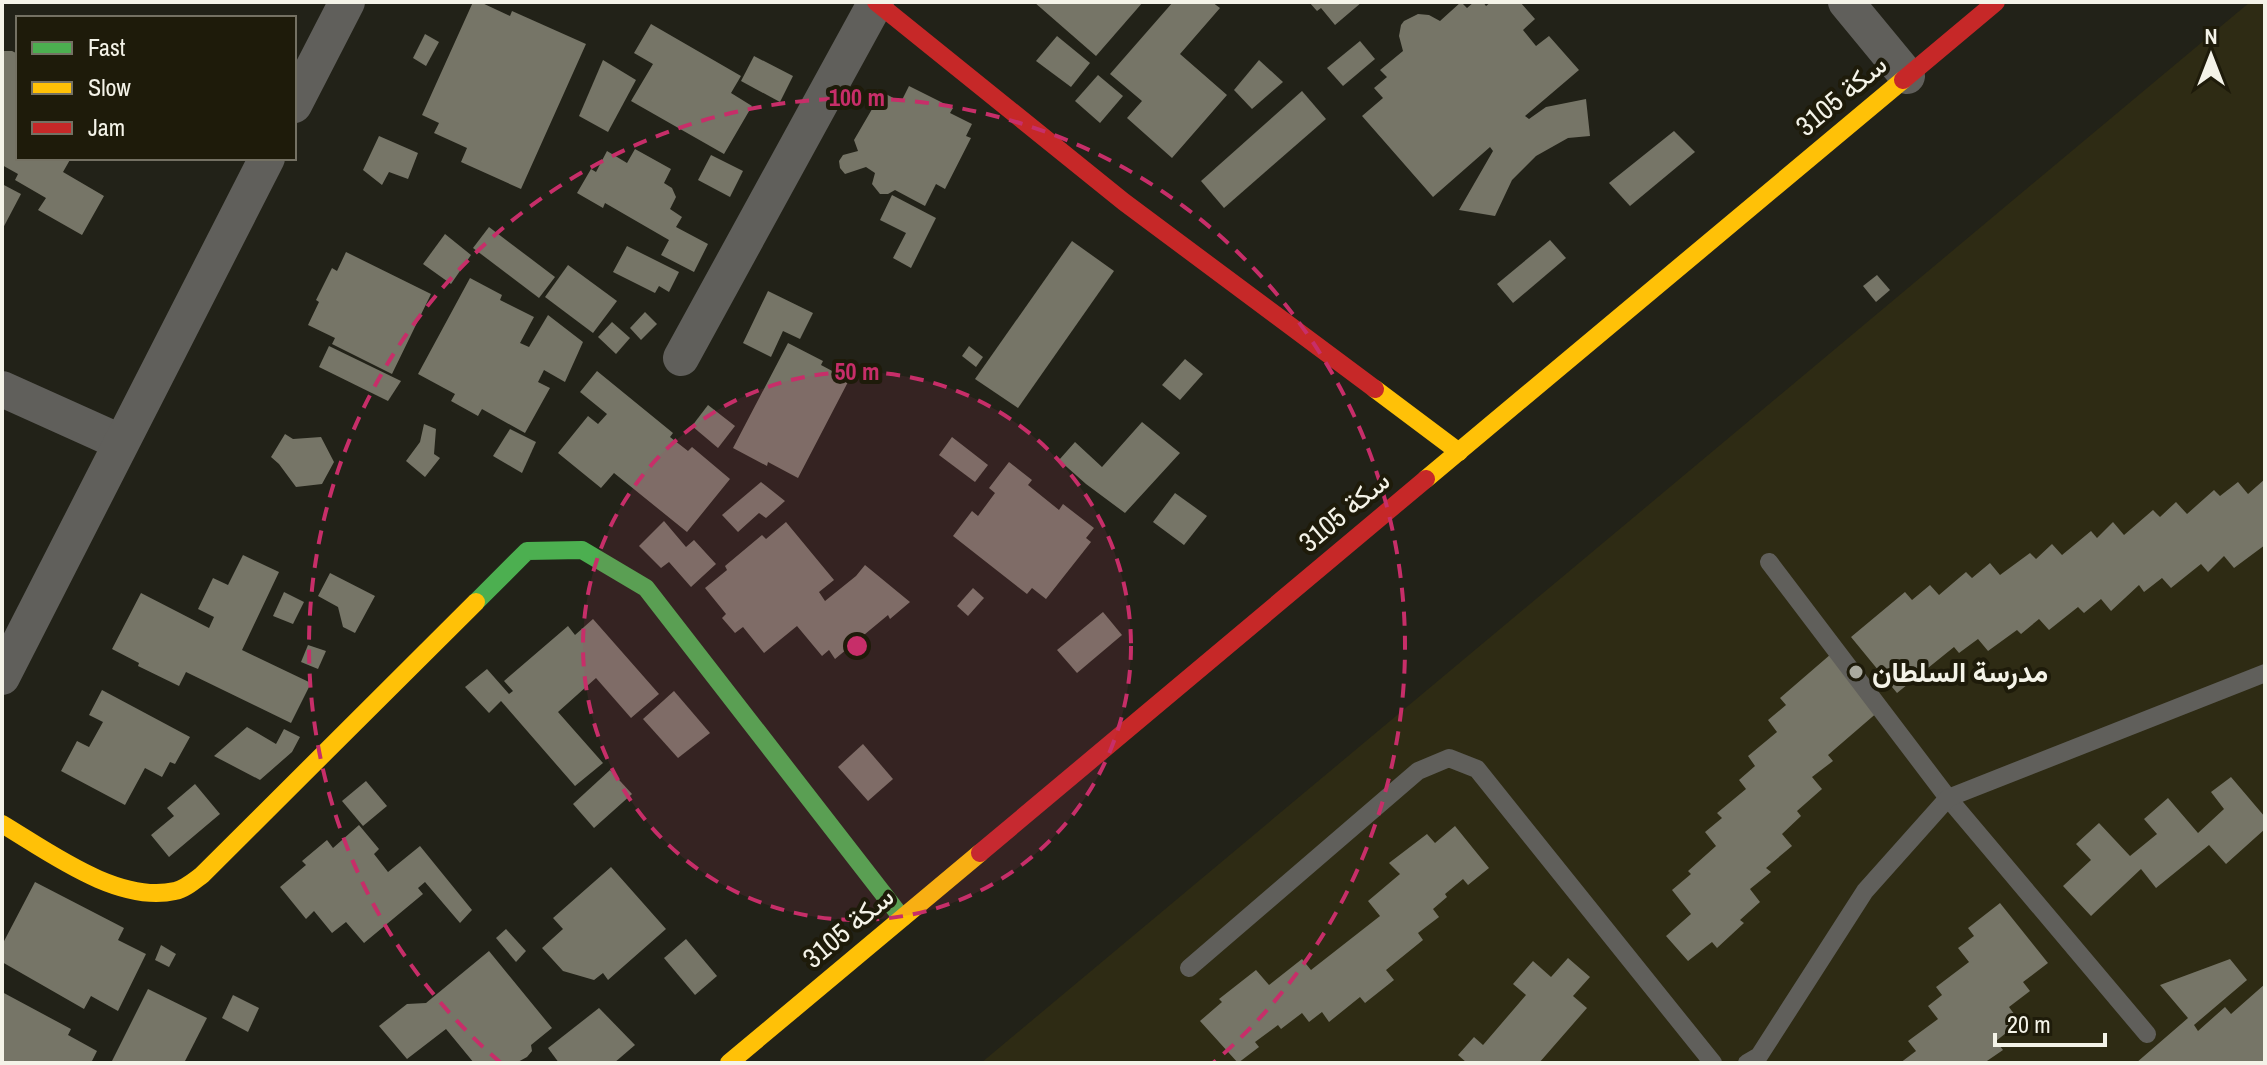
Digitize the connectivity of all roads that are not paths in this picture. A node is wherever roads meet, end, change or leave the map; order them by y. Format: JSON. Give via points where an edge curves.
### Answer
{"nodes":[{"id":1,"x":347,"y":2,"type":"edge"},
{"id":2,"x":876,"y":2,"type":"edge"},
{"id":3,"x":1846,"y":2,"type":"edge"},
{"id":4,"x":1996,"y":2,"type":"edge"},
{"id":5,"x":1907,"y":76,"type":"junction"},
{"id":6,"x":296,"y":101,"type":"edge"},
{"id":7,"x":266,"y":160,"type":"edge"},
{"id":8,"x":681,"y":358,"type":"dead end"},
{"id":9,"x":2,"y":389,"type":"edge"},
{"id":10,"x":120,"y":442,"type":"junction"},
{"id":11,"x":1459,"y":452,"type":"junction"},
{"id":12,"x":1769,"y":562,"type":"dead end"},
{"id":13,"x":2265,"y":673,"type":"edge"},
{"id":14,"x":2,"y":677,"type":"edge"},
{"id":15,"x":1948,"y":798,"type":"junction"},
{"id":16,"x":2,"y":824,"type":"edge"},
{"id":17,"x":902,"y":918,"type":"junction"},
{"id":18,"x":1189,"y":968,"type":"dead end"},
{"id":19,"x":2147,"y":1034,"type":"dead end"},
{"id":20,"x":729,"y":1063,"type":"edge"},
{"id":21,"x":1713,"y":1063,"type":"edge"},
{"id":22,"x":1747,"y":1063,"type":"edge"}],
"edges":[{"from":1,"to":6,"type":"street"},
{"from":2,"to":8,"type":"street"},
{"from":2,"to":11,"type":"street","via":[[1124,202]]},
{"from":3,"to":5,"type":"street"},
{"from":4,"to":5,"type":"street","name":"سكة 3105"},
{"from":5,"to":11,"type":"street","name":"سكة 3105"},
{"from":7,"to":10,"type":"street"},
{"from":9,"to":10,"type":"street"},
{"from":10,"to":14,"type":"street"},
{"from":11,"to":17,"type":"street","name":"سكة 3105"},
{"from":12,"to":15,"type":"lane"},
{"from":13,"to":15,"type":"lane"},
{"from":15,"to":19,"type":"lane"},
{"from":15,"to":22,"type":"lane","via":[[1865,891],[1759,1056]]},
{"from":16,"to":17,"type":"street","via":[[94,878],[149,894],[177,891],[202,875],[527,551],[582,550],[646,588]]},
{"from":17,"to":20,"type":"street","name":"سكة 3105"},
{"from":18,"to":21,"type":"lane","via":[[1418,771],[1449,758],[1477,769]]}]}
